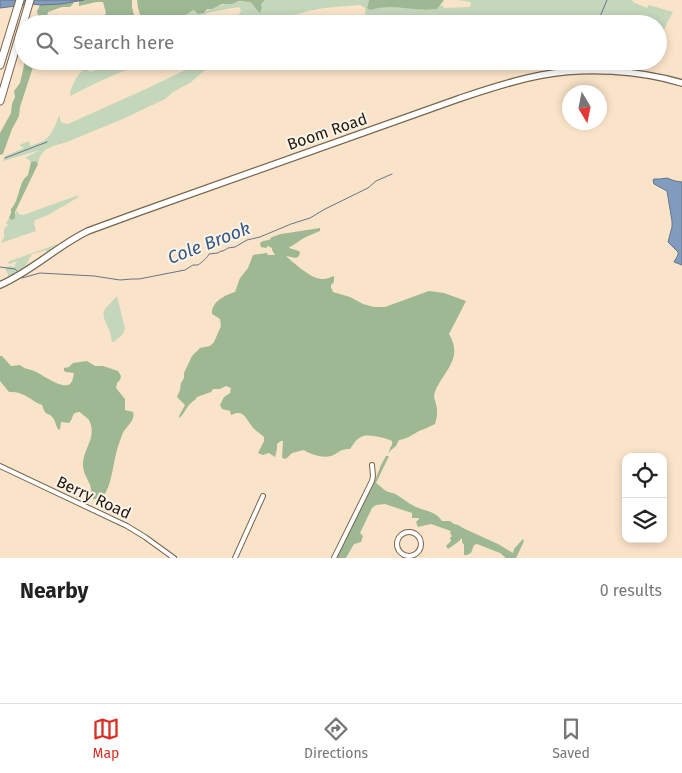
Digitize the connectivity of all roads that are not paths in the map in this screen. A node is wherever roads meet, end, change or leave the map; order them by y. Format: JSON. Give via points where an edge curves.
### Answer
{"nodes":[{"id":1,"x":20,"y":0,"type":"edge"},
{"id":2,"x":30,"y":0,"type":"edge"},
{"id":3,"x":26,"y":15,"type":"edge"},
{"id":4,"x":15,"y":51,"type":"edge"},
{"id":5,"x":0,"y":65,"type":"edge"},
{"id":6,"x":682,"y":83,"type":"edge"},
{"id":7,"x":0,"y":101,"type":"edge"},
{"id":8,"x":0,"y":285,"type":"edge"},
{"id":9,"x":0,"y":466,"type":"edge"},
{"id":10,"x":372,"y":466,"type":"dead end"},
{"id":11,"x":263,"y":496,"type":"dead end"},
{"id":12,"x":401,"y":556,"type":"edge"},
{"id":13,"x":174,"y":558,"type":"edge"},
{"id":14,"x":234,"y":558,"type":"edge"},
{"id":15,"x":334,"y":558,"type":"edge"}],
"edges":[{"from":1,"to":5,"type":"highway"},
{"from":2,"to":3,"type":"highway"},
{"from":4,"to":7,"type":"highway"},
{"from":6,"to":8,"type":"street","name":"Boom Road","via":[[626,73],[584,71],[543,75],[490,89],[106,224],[70,240]]},
{"from":9,"to":13,"type":"street","name":"Berry Road","via":[[127,526]]},
{"from":10,"to":15,"type":"street","via":[[372,481]]},
{"from":11,"to":14,"type":"street"},
{"from":12,"to":12,"type":"street","via":[[414,555],[419,550],[418,536],[408,532],[400,536]]}]}
